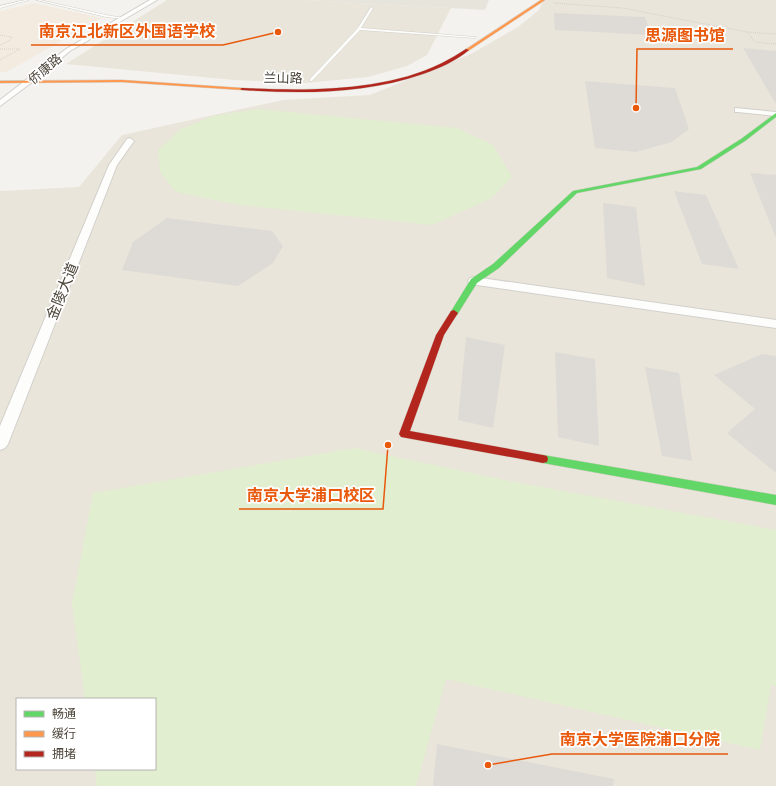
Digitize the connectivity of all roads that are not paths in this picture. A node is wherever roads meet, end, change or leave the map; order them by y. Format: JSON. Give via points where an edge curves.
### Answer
{"nodes":[{"id":1,"x":28,"y":0,"type":"edge"},
{"id":2,"x":37,"y":0,"type":"edge"},
{"id":3,"x":154,"y":0,"type":"edge"},
{"id":4,"x":530,"y":0,"type":"edge"},
{"id":5,"x":547,"y":2,"type":"edge"},
{"id":6,"x":0,"y":8,"type":"edge"},
{"id":7,"x":372,"y":8,"type":"dead end"},
{"id":8,"x":123,"y":18,"type":"junction"},
{"id":9,"x":359,"y":29,"type":"junction"},
{"id":10,"x":474,"y":37,"type":"junction"},
{"id":11,"x":0,"y":77,"type":"edge"},
{"id":12,"x":34,"y":79,"type":"junction"},
{"id":13,"x":311,"y":80,"type":"dead end"},
{"id":14,"x":0,"y":82,"type":"edge"},
{"id":15,"x":0,"y":104,"type":"edge"},
{"id":16,"x":738,"y":110,"type":"dead end"},
{"id":17,"x":776,"y":115,"type":"edge"},
{"id":18,"x":130,"y":141,"type":"dead end"},
{"id":19,"x":474,"y":281,"type":"junction"},
{"id":20,"x":776,"y":324,"type":"edge"},
{"id":21,"x":0,"y":444,"type":"edge"},
{"id":22,"x":776,"y":500,"type":"edge"}],
"edges":[{"from":1,"to":6,"type":"lane"},
{"from":2,"to":8,"type":"lane"},
{"from":3,"to":8,"type":"street","name":"侨康路"},
{"from":4,"to":10,"type":"street","name":"兰山路"},
{"from":5,"to":12,"type":"street","name":"兰山路","via":[[436,67],[402,79],[357,88],[264,91],[138,82]]},
{"from":7,"to":9,"type":"lane"},
{"from":8,"to":12,"type":"street","name":"侨康路","via":[[68,50]]},
{"from":9,"to":10,"type":"lane"},
{"from":9,"to":13,"type":"lane"},
{"from":10,"to":12,"type":"street","name":"兰山路","via":[[443,57],[406,72],[336,84],[258,86],[154,78]]},
{"from":11,"to":12,"type":"street","name":"兰山路"},
{"from":12,"to":14,"type":"street","name":"兰山路"},
{"from":12,"to":15,"type":"street","name":"侨康路"},
{"from":16,"to":17,"type":"street"},
{"from":17,"to":19,"type":"street","via":[[699,168],[575,192],[496,266]]},
{"from":18,"to":21,"type":"street","name":"金陵大道","via":[[113,165]]},
{"from":19,"to":20,"type":"street"},
{"from":19,"to":22,"type":"street","via":[[440,335],[404,434]]}]}
